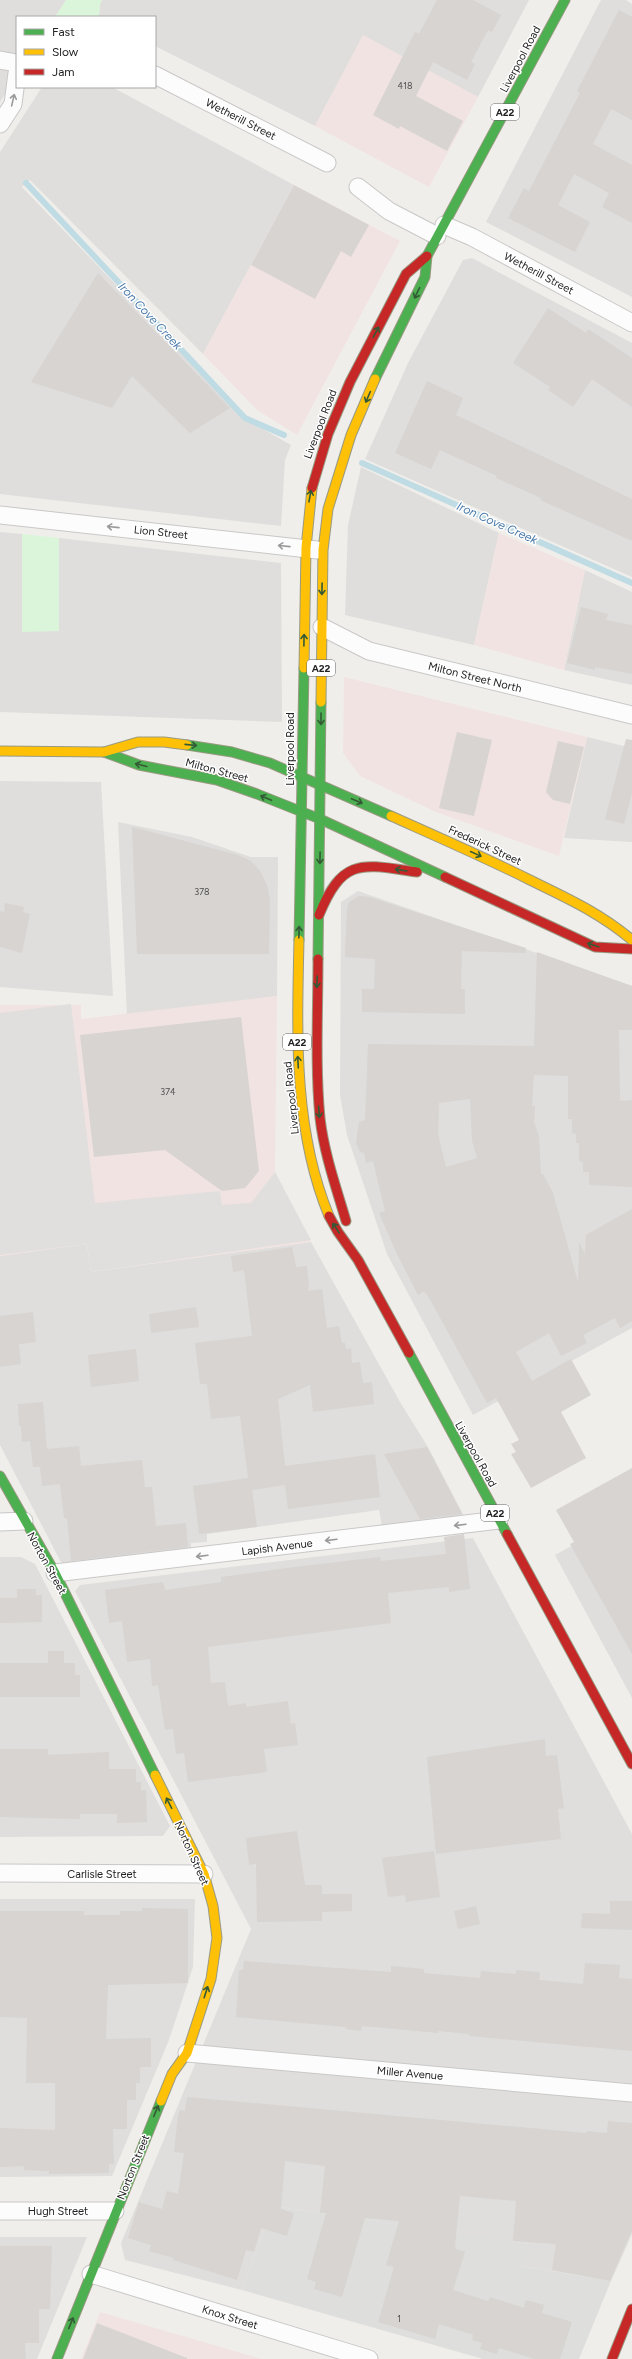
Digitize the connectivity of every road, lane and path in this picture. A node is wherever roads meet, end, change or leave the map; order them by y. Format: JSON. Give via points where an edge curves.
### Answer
{"nodes":[{"id":1,"x":565,"y":0,"type":"edge"},
{"id":2,"x":0,"y":60,"type":"edge"},
{"id":3,"x":16,"y":63,"type":"edge"},
{"id":4,"x":156,"y":76,"type":"edge"},
{"id":5,"x":16,"y":81,"type":"edge"},
{"id":6,"x":0,"y":124,"type":"edge"},
{"id":7,"x":326,"y":163,"type":"dead end"},
{"id":8,"x":358,"y":187,"type":"dead end"},
{"id":9,"x":441,"y":231,"type":"junction"},
{"id":10,"x":427,"y":256,"type":"junction"},
{"id":11,"x":632,"y":323,"type":"edge"},
{"id":12,"x":0,"y":515,"type":"edge"},
{"id":13,"x":306,"y":548,"type":"junction"},
{"id":14,"x":323,"y":550,"type":"junction"},
{"id":15,"x":322,"y":628,"type":"junction"},
{"id":16,"x":632,"y":716,"type":"edge"},
{"id":17,"x":0,"y":751,"type":"edge"},
{"id":18,"x":104,"y":752,"type":"junction"},
{"id":19,"x":302,"y":777,"type":"junction"},
{"id":20,"x":322,"y":786,"type":"junction"},
{"id":21,"x":302,"y":812,"type":"junction"},
{"id":22,"x":320,"y":819,"type":"junction"},
{"id":23,"x":440,"y":876,"type":"junction"},
{"id":24,"x":319,"y":915,"type":"junction"},
{"id":25,"x":632,"y":940,"type":"edge"},
{"id":26,"x":632,"y":949,"type":"edge"},
{"id":27,"x":358,"y":1260,"type":"junction"},
{"id":28,"x":0,"y":1476,"type":"edge"},
{"id":29,"x":499,"y":1520,"type":"junction"},
{"id":30,"x":0,"y":1522,"type":"edge"},
{"id":31,"x":24,"y":1522,"type":"junction"},
{"id":32,"x":55,"y":1574,"type":"junction"},
{"id":33,"x":632,"y":1764,"type":"edge"},
{"id":34,"x":0,"y":1873,"type":"edge"},
{"id":35,"x":204,"y":1874,"type":"junction"},
{"id":36,"x":188,"y":2053,"type":"junction"},
{"id":37,"x":632,"y":2093,"type":"edge"},
{"id":38,"x":0,"y":2211,"type":"edge"},
{"id":39,"x":115,"y":2211,"type":"junction"},
{"id":40,"x":91,"y":2274,"type":"junction"},
{"id":41,"x":632,"y":2309,"type":"edge"},
{"id":42,"x":57,"y":2359,"type":"edge"},
{"id":43,"x":369,"y":2359,"type":"edge"},
{"id":44,"x":612,"y":2359,"type":"edge"}],
"edges":[{"from":1,"to":9,"type":"main road","name":"Liverpool Road","number":"A22"},
{"from":2,"to":3,"type":"street"},
{"from":4,"to":7,"type":"street","name":"Wetherill Street"},
{"from":6,"to":5,"type":"street","one_way":true,"via":[[13,104]]},
{"from":8,"to":9,"type":"street","name":"Wetherill Street","via":[[389,211]]},
{"from":9,"to":10,"type":"main road","name":"Liverpool Road","number":"A22"},
{"from":9,"to":11,"type":"street","name":"Wetherill Street","via":[[472,237]]},
{"from":13,"to":10,"type":"main road","name":"Liverpool Road","number":"A22","one_way":true,"via":[[308,505],[315,470],[330,423],[351,378],[410,269]]},
{"from":10,"to":14,"type":"main road","name":"Liverpool Road","number":"A22","one_way":true,"via":[[425,277],[351,435],[328,509]]},
{"from":13,"to":12,"type":"street","name":"Lion Street","one_way":true},
{"from":13,"to":14,"type":"street","name":"Lion Street"},
{"from":19,"to":13,"type":"main road","name":"Liverpool Road","number":"A22","one_way":true},
{"from":14,"to":15,"type":"main road","name":"Liverpool Road","number":"A22","one_way":true},
{"from":15,"to":16,"type":"street","name":"Milton Street North","via":[[369,651]]},
{"from":15,"to":20,"type":"main road","name":"Liverpool Road","number":"A22","one_way":true},
{"from":17,"to":18,"type":"main road","name":"Milton Street"},
{"from":18,"to":19,"type":"main road","name":"Milton Street","one_way":true,"via":[[138,742],[195,746],[232,752],[270,763]]},
{"from":21,"to":18,"type":"main road","name":"Milton Street","one_way":true,"via":[[217,780],[139,765]]},
{"from":19,"to":20,"type":"main road","name":"Milton Street"},
{"from":19,"to":21,"type":"main road","name":"Liverpool Road","number":"A22"},
{"from":20,"to":22,"type":"main road","name":"Liverpool Road","number":"A22"},
{"from":20,"to":25,"type":"main road","name":"Frederick Street","one_way":true,"via":[[473,852],[559,894],[608,920]]},
{"from":21,"to":22,"type":"main road","name":"Milton Street"},
{"from":27,"to":21,"type":"main road","name":"Liverpool Road","number":"A22","one_way":true,"via":[[333,1223],[316,1178],[305,1129],[299,1082],[297,1032]]},
{"from":22,"to":23,"type":"main road"},
{"from":22,"to":24,"type":"main road","name":"Liverpool Road","number":"A22","one_way":true},
{"from":23,"to":24,"type":"main road","one_way":true,"via":[[357,866],[347,871],[332,886]]},
{"from":26,"to":23,"type":"main road","one_way":true,"via":[[595,947]]},
{"from":24,"to":27,"type":"main road","name":"Liverpool Road","number":"A22","one_way":true,"via":[[316,1015],[320,1119],[327,1158]]},
{"from":27,"to":29,"type":"main road","name":"Liverpool Road","number":"A22"},
{"from":28,"to":31,"type":"main road","name":"Norton Street"},
{"from":29,"to":32,"type":"street","name":"Lapish Avenue","one_way":true},
{"from":29,"to":33,"type":"main road","name":"Liverpool Road","number":"A22"},
{"from":30,"to":31,"type":"street"},
{"from":31,"to":32,"type":"main road","name":"Norton Street"},
{"from":35,"to":32,"type":"main road","name":"Norton Street","one_way":true},
{"from":34,"to":35,"type":"street","name":"Carlisle Street"},
{"from":36,"to":35,"type":"main road","name":"Norton Street","one_way":true,"via":[[210,1978],[217,1938],[214,1906]]},
{"from":36,"to":37,"type":"street","name":"Miller Avenue"},
{"from":39,"to":36,"type":"main road","name":"Norton Street","one_way":true,"via":[[172,2074]]},
{"from":38,"to":39,"type":"street","name":"Hugh Street"},
{"from":39,"to":40,"type":"main road","name":"Norton Street"},
{"from":42,"to":40,"type":"main road","name":"Norton Street","one_way":true},
{"from":40,"to":43,"type":"street","name":"Knox Street"},
{"from":41,"to":44,"type":"main road"}]}
